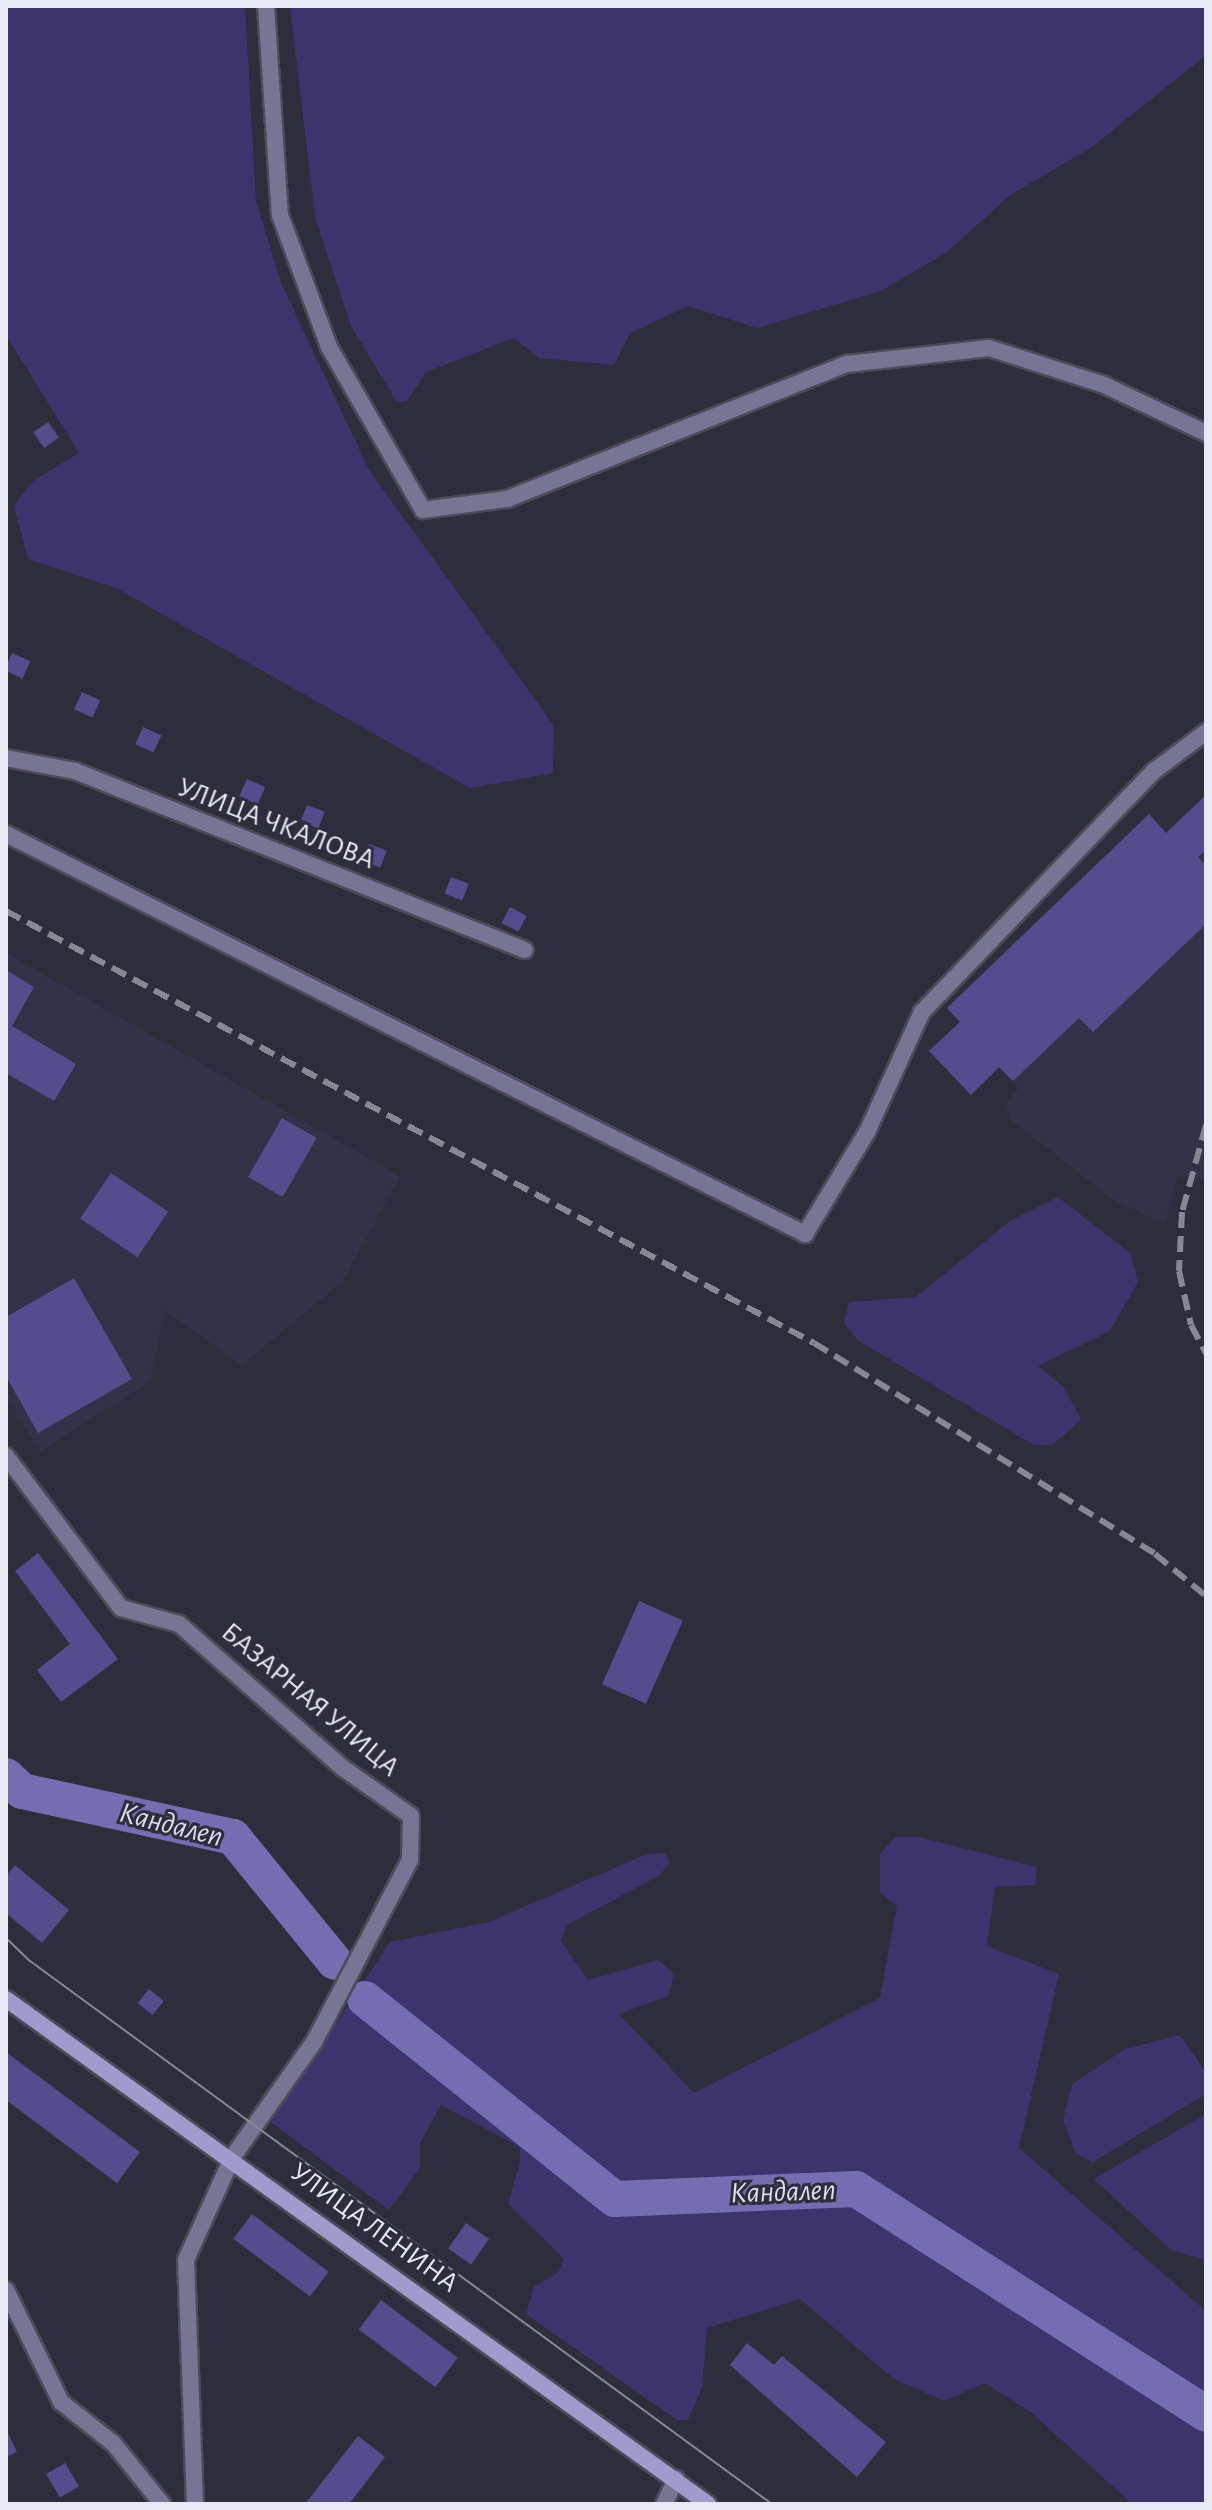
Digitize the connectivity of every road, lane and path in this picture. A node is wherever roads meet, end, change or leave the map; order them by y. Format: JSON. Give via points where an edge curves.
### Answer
{"nodes":[{"id":1,"x":266,"y":6,"type":"edge"},
{"id":2,"x":1206,"y":433,"type":"edge"},
{"id":3,"x":1206,"y":732,"type":"edge"},
{"id":4,"x":6,"y":758,"type":"edge"},
{"id":5,"x":6,"y":834,"type":"edge"},
{"id":6,"x":525,"y":950,"type":"dead end"},
{"id":7,"x":6,"y":1456,"type":"edge"},
{"id":8,"x":6,"y":1999,"type":"edge"},
{"id":9,"x":232,"y":2158,"type":"junction"},
{"id":10,"x":6,"y":2290,"type":"edge"},
{"id":11,"x":676,"y":2479,"type":"junction"},
{"id":12,"x":162,"y":2504,"type":"edge"},
{"id":13,"x":195,"y":2504,"type":"edge"},
{"id":14,"x":664,"y":2504,"type":"edge"},
{"id":15,"x":708,"y":2504,"type":"edge"}],
"edges":[{"from":1,"to":2,"type":"street","via":[[280,215],[329,347],[423,510],[507,499],[847,364],[989,348],[1104,385]]},
{"from":3,"to":5,"type":"street","via":[[1154,771],[922,1012],[867,1132],[805,1234]]},
{"from":4,"to":6,"type":"street","name":"УЛИЦА ЧКАЛОВА","via":[[75,771]]},
{"from":7,"to":9,"type":"street","name":"БАЗАРНАЯ УЛИЦА","via":[[121,1608],[179,1624],[343,1768],[411,1816],[410,1860],[314,2042]]},
{"from":8,"to":9,"type":"main road","name":"УЛИЦА ЛЕНИНА"},
{"from":9,"to":11,"type":"main road","name":"УЛИЦА ЛЕНИНА"},
{"from":9,"to":13,"type":"street","via":[[186,2260]]},
{"from":10,"to":12,"type":"street","via":[[61,2402],[113,2443]]},
{"from":11,"to":14,"type":"street"},
{"from":11,"to":15,"type":"main road","name":"УЛИЦА ЛЕНИНА"}]}
